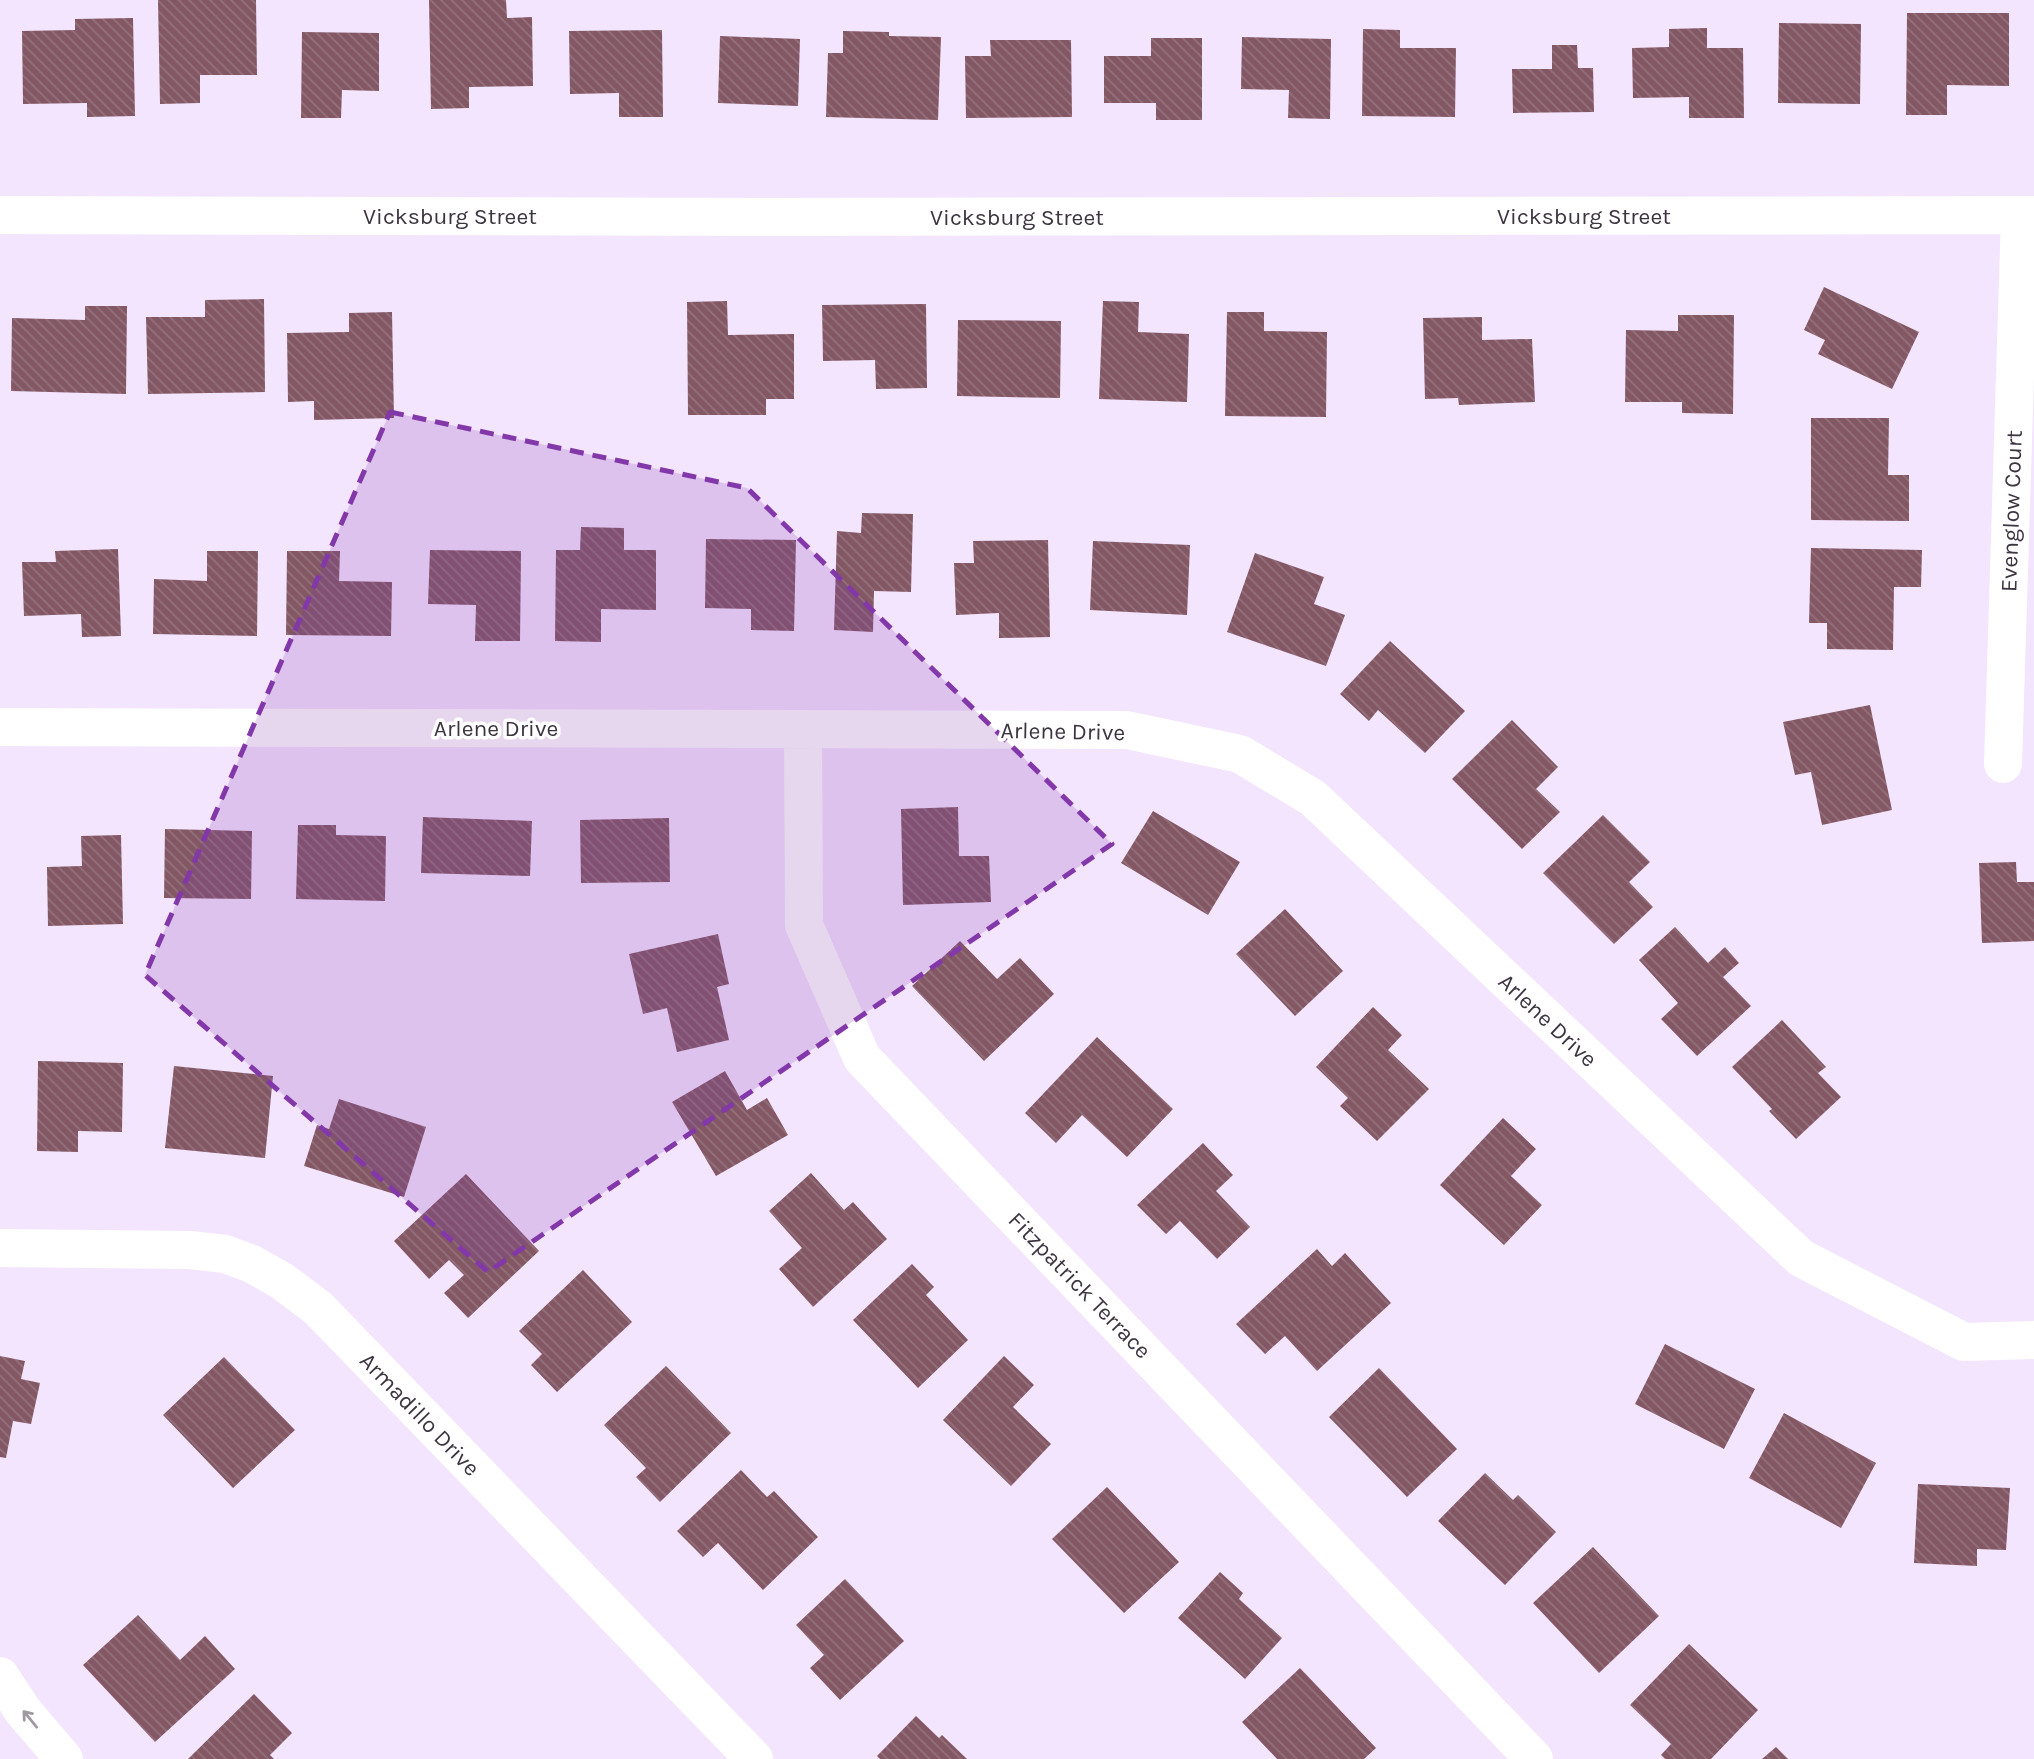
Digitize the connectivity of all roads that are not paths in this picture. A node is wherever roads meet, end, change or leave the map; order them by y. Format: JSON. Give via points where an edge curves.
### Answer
{"nodes":[{"id":1,"x":0,"y":215,"type":"edge"},
{"id":2,"x":2027,"y":215,"type":"edge"},
{"id":3,"x":0,"y":727,"type":"edge"},
{"id":4,"x":803,"y":729,"type":"junction"},
{"id":5,"x":2003,"y":764,"type":"dead end"},
{"id":6,"x":0,"y":1248,"type":"edge"},
{"id":7,"x":2034,"y":1340,"type":"edge"},
{"id":8,"x":0,"y":1676,"type":"edge"},
{"id":9,"x":64,"y":1759,"type":"edge"},
{"id":10,"x":754,"y":1759,"type":"edge"},
{"id":11,"x":1534,"y":1759,"type":"edge"}],
"edges":[{"from":1,"to":2,"type":"street","name":"Vicksburg Street"},
{"from":2,"to":5,"type":"street","name":"Evenglow Court"},
{"from":3,"to":4,"type":"street","name":"Arlene Drive"},
{"from":4,"to":7,"type":"street","name":"Arlene Drive","via":[[1127,730],[1240,754],[1313,798],[1801,1258],[1964,1342]]},
{"from":4,"to":11,"type":"street","name":"Fitzpatrick Terrace","via":[[804,925],[862,1058]]},
{"from":6,"to":10,"type":"street","name":"Armadillo Drive","via":[[225,1254],[282,1281],[318,1308]]},
{"from":9,"to":8,"type":"street","one_way":true}]}
